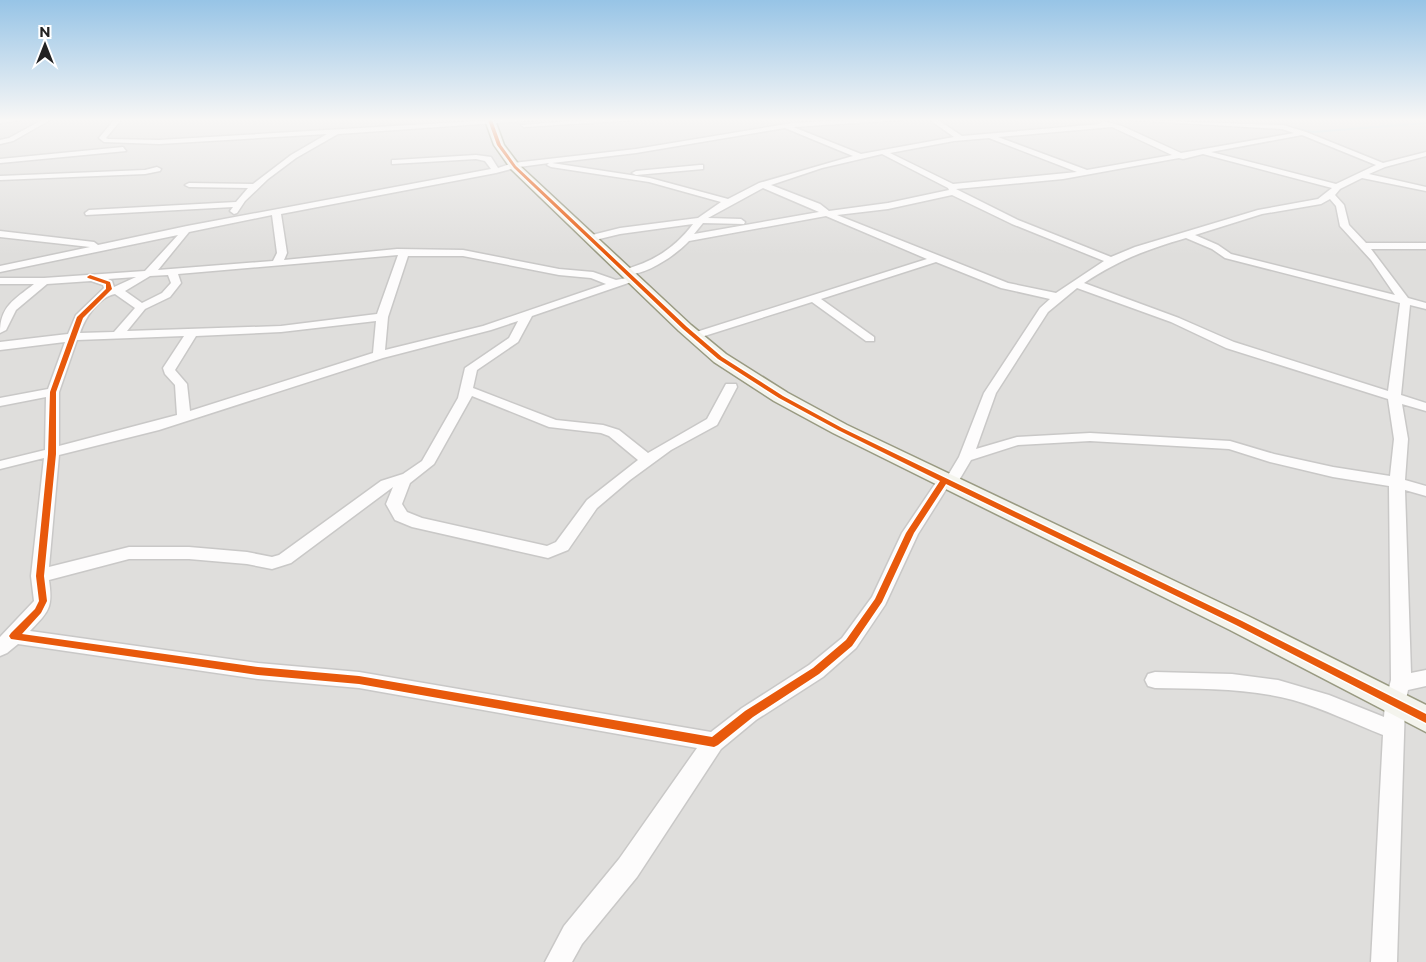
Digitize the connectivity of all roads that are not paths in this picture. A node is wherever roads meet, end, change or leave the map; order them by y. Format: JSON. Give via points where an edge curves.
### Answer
{"nodes":[{"id":1,"x":285,"y":165,"type":"edge"},
{"id":2,"x":511,"y":165,"type":"edge"},
{"id":3,"x":524,"y":165,"type":"edge"},
{"id":4,"x":620,"y":165,"type":"edge"},
{"id":5,"x":830,"y":165,"type":"edge"},
{"id":6,"x":907,"y":165,"type":"edge"},
{"id":7,"x":1065,"y":165,"type":"edge"},
{"id":8,"x":1135,"y":165,"type":"edge"},
{"id":9,"x":1245,"y":165,"type":"edge"},
{"id":10,"x":1382,"y":165,"type":"edge"},
{"id":11,"x":515,"y":166,"type":"junction"},
{"id":12,"x":700,"y":167,"type":"dead end"},
{"id":13,"x":157,"y":169,"type":"dead end"},
{"id":14,"x":598,"y":173,"type":"junction"},
{"id":15,"x":1086,"y":173,"type":"junction"},
{"id":16,"x":1361,"y":175,"type":"junction"},
{"id":17,"x":612,"y":176,"type":"junction"},
{"id":18,"x":0,"y":178,"type":"edge"},
{"id":19,"x":190,"y":185,"type":"dead end"},
{"id":20,"x":762,"y":185,"type":"junction"},
{"id":21,"x":254,"y":186,"type":"junction"},
{"id":22,"x":953,"y":189,"type":"junction"},
{"id":23,"x":1426,"y":189,"type":"edge"},
{"id":24,"x":1334,"y":191,"type":"junction"},
{"id":25,"x":730,"y":202,"type":"junction"},
{"id":26,"x":1315,"y":203,"type":"junction"},
{"id":27,"x":238,"y":204,"type":"junction"},
{"id":28,"x":1340,"y":208,"type":"junction"},
{"id":29,"x":276,"y":212,"type":"junction"},
{"id":30,"x":89,"y":213,"type":"dead end"},
{"id":31,"x":828,"y":214,"type":"junction"},
{"id":32,"x":229,"y":220,"type":"junction"},
{"id":33,"x":700,"y":220,"type":"junction"},
{"id":34,"x":760,"y":223,"type":"junction"},
{"id":35,"x":188,"y":229,"type":"junction"},
{"id":36,"x":0,"y":234,"type":"edge"},
{"id":37,"x":1185,"y":234,"type":"junction"},
{"id":38,"x":592,"y":238,"type":"junction"},
{"id":39,"x":685,"y":239,"type":"junction"},
{"id":40,"x":103,"y":246,"type":"junction"},
{"id":41,"x":1363,"y":246,"type":"junction"},
{"id":42,"x":1426,"y":246,"type":"edge"},
{"id":43,"x":404,"y":252,"type":"junction"},
{"id":44,"x":938,"y":259,"type":"junction"},
{"id":45,"x":1111,"y":261,"type":"junction"},
{"id":46,"x":277,"y":264,"type":"junction"},
{"id":47,"x":82,"y":267,"type":"junction"},
{"id":48,"x":0,"y":269,"type":"edge"},
{"id":49,"x":171,"y":271,"type":"junction"},
{"id":50,"x":151,"y":272,"type":"junction"},
{"id":51,"x":624,"y":278,"type":"junction"},
{"id":52,"x":0,"y":281,"type":"edge"},
{"id":53,"x":44,"y":281,"type":"junction"},
{"id":54,"x":1076,"y":284,"type":"junction"},
{"id":55,"x":113,"y":291,"type":"junction"},
{"id":56,"x":1058,"y":297,"type":"junction"},
{"id":57,"x":813,"y":298,"type":"junction"},
{"id":58,"x":1405,"y":302,"type":"junction"},
{"id":59,"x":141,"y":306,"type":"junction"},
{"id":60,"x":1426,"y":306,"type":"edge"},
{"id":61,"x":527,"y":315,"type":"junction"},
{"id":62,"x":382,"y":317,"type":"junction"},
{"id":63,"x":0,"y":330,"type":"edge"},
{"id":64,"x":192,"y":333,"type":"junction"},
{"id":65,"x":118,"y":335,"type":"junction"},
{"id":66,"x":74,"y":336,"type":"junction"},
{"id":67,"x":694,"y":336,"type":"junction"},
{"id":68,"x":870,"y":339,"type":"dead end"},
{"id":69,"x":0,"y":346,"type":"edge"},
{"id":70,"x":379,"y":355,"type":"junction"},
{"id":71,"x":731,"y":387,"type":"dead end"},
{"id":72,"x":467,"y":390,"type":"junction"},
{"id":73,"x":53,"y":392,"type":"junction"},
{"id":74,"x":1394,"y":398,"type":"junction"},
{"id":75,"x":0,"y":402,"type":"edge"},
{"id":76,"x":1426,"y":406,"type":"edge"},
{"id":77,"x":184,"y":417,"type":"junction"},
{"id":78,"x":52,"y":454,"type":"junction"},
{"id":79,"x":966,"y":457,"type":"junction"},
{"id":80,"x":647,"y":460,"type":"junction"},
{"id":81,"x":0,"y":465,"type":"edge"},
{"id":82,"x":406,"y":478,"type":"junction"},
{"id":83,"x":947,"y":482,"type":"junction"},
{"id":84,"x":1397,"y":484,"type":"junction"},
{"id":85,"x":1426,"y":491,"type":"edge"},
{"id":86,"x":40,"y":576,"type":"junction"},
{"id":87,"x":7,"y":642,"type":"edge"},
{"id":88,"x":1426,"y":678,"type":"edge"},
{"id":89,"x":1155,"y":680,"type":"dead end"},
{"id":90,"x":1397,"y":693,"type":"junction"},
{"id":91,"x":1426,"y":719,"type":"edge"},
{"id":92,"x":1394,"y":730,"type":"junction"},
{"id":93,"x":714,"y":742,"type":"junction"},
{"id":94,"x":558,"y":962,"type":"edge"},
{"id":95,"x":1384,"y":962,"type":"edge"}],
"edges":[{"from":1,"to":21,"type":"street"},
{"from":2,"to":11,"type":"street"},
{"from":3,"to":11,"type":"street"},
{"from":4,"to":14,"type":"street"},
{"from":5,"to":20,"type":"street"},
{"from":6,"to":22,"type":"street"},
{"from":7,"to":15,"type":"street"},
{"from":8,"to":15,"type":"street"},
{"from":9,"to":24,"type":"street"},
{"from":10,"to":16,"type":"street"},
{"from":11,"to":14,"type":"street"},
{"from":11,"to":29,"type":"street"},
{"from":11,"to":38,"type":"street"},
{"from":12,"to":17,"type":"street"},
{"from":13,"to":18,"type":"street"},
{"from":14,"to":17,"type":"street"},
{"from":15,"to":22,"type":"street"},
{"from":16,"to":23,"type":"street"},
{"from":16,"to":24,"type":"street"},
{"from":17,"to":25,"type":"street","via":[[650,180]]},
{"from":19,"to":21,"type":"street"},
{"from":20,"to":25,"type":"street"},
{"from":20,"to":31,"type":"street","via":[[817,206]]},
{"from":21,"to":27,"type":"street"},
{"from":22,"to":31,"type":"street","via":[[888,206]]},
{"from":22,"to":45,"type":"street","via":[[1014,222]]},
{"from":24,"to":26,"type":"street"},
{"from":24,"to":28,"type":"street"},
{"from":25,"to":33,"type":"street"},
{"from":26,"to":28,"type":"street"},
{"from":26,"to":37,"type":"street","via":[[1273,209]]},
{"from":27,"to":30,"type":"street"},
{"from":27,"to":32,"type":"street"},
{"from":28,"to":41,"type":"street","via":[[1345,226]]},
{"from":29,"to":32,"type":"street"},
{"from":29,"to":46,"type":"street","via":[[282,253]]},
{"from":31,"to":34,"type":"street"},
{"from":31,"to":44,"type":"street"},
{"from":32,"to":35,"type":"street"},
{"from":33,"to":34,"type":"street"},
{"from":33,"to":38,"type":"street"},
{"from":33,"to":39,"type":"street"},
{"from":34,"to":39,"type":"street"},
{"from":35,"to":40,"type":"street"},
{"from":35,"to":50,"type":"street"},
{"from":36,"to":40,"type":"street"},
{"from":37,"to":45,"type":"street"},
{"from":37,"to":58,"type":"street","via":[[1228,256]]},
{"from":38,"to":51,"type":"street"},
{"from":39,"to":51,"type":"street","via":[[668,257]]},
{"from":40,"to":47,"type":"street"},
{"from":41,"to":42,"type":"street"},
{"from":41,"to":58,"type":"street"},
{"from":43,"to":46,"type":"street"},
{"from":43,"to":51,"type":"street","via":[[463,253],[559,272]]},
{"from":43,"to":62,"type":"street"},
{"from":44,"to":56,"type":"street","via":[[1005,286]]},
{"from":44,"to":57,"type":"street"},
{"from":45,"to":54,"type":"street"},
{"from":46,"to":49,"type":"street"},
{"from":47,"to":48,"type":"street"},
{"from":47,"to":50,"type":"street"},
{"from":47,"to":53,"type":"street"},
{"from":47,"to":55,"type":"street","via":[[108,283]]},
{"from":49,"to":50,"type":"street"},
{"from":49,"to":59,"type":"street","via":[[176,283],[172,290]]},
{"from":50,"to":55,"type":"street"},
{"from":51,"to":61,"type":"street"},
{"from":51,"to":67,"type":"street"},
{"from":52,"to":53,"type":"street"},
{"from":53,"to":63,"type":"street","via":[[11,308]]},
{"from":54,"to":56,"type":"street"},
{"from":54,"to":74,"type":"street","via":[[1230,345]]},
{"from":55,"to":59,"type":"street"},
{"from":55,"to":66,"type":"street","via":[[84,311]]},
{"from":56,"to":79,"type":"street","via":[[1044,310],[990,393]]},
{"from":57,"to":67,"type":"street"},
{"from":57,"to":68,"type":"street"},
{"from":58,"to":60,"type":"street"},
{"from":58,"to":74,"type":"street"},
{"from":59,"to":65,"type":"street"},
{"from":61,"to":70,"type":"street"},
{"from":61,"to":72,"type":"street","via":[[514,340],[471,368]]},
{"from":62,"to":64,"type":"street","via":[[281,329]]},
{"from":62,"to":70,"type":"street"},
{"from":64,"to":65,"type":"street"},
{"from":64,"to":77,"type":"street","via":[[169,368],[182,384]]},
{"from":65,"to":66,"type":"street"},
{"from":66,"to":69,"type":"street"},
{"from":66,"to":73,"type":"street"},
{"from":67,"to":83,"type":"street","via":[[734,368],[781,397]]},
{"from":70,"to":77,"type":"street"},
{"from":71,"to":80,"type":"street","via":[[712,422]]},
{"from":72,"to":80,"type":"street","via":[[554,424],[614,433]]},
{"from":72,"to":82,"type":"street","via":[[431,460]]},
{"from":73,"to":75,"type":"street"},
{"from":73,"to":78,"type":"street","via":[[50,419]]},
{"from":74,"to":76,"type":"street"},
{"from":74,"to":84,"type":"street","via":[[1401,439]]},
{"from":77,"to":78,"type":"street"},
{"from":78,"to":81,"type":"street"},
{"from":78,"to":86,"type":"street"},
{"from":79,"to":83,"type":"street"},
{"from":79,"to":84,"type":"street","via":[[1017,441],[1090,437],[1230,445],[1296,464]]},
{"from":80,"to":82,"type":"street","via":[[598,498],[562,546],[548,552],[418,523],[401,516],[394,504]]},
{"from":82,"to":86,"type":"street","via":[[386,484],[277,563],[189,553],[129,553]]},
{"from":83,"to":90,"type":"street","via":[[1239,623]]},
{"from":83,"to":93,"type":"street","via":[[910,533],[879,600],[849,642],[816,671],[748,714]]},
{"from":84,"to":85,"type":"street"},
{"from":84,"to":90,"type":"street"},
{"from":86,"to":87,"type":"street","via":[[43,602]]},
{"from":87,"to":93,"type":"street","via":[[258,672],[359,680]]},
{"from":88,"to":90,"type":"street"},
{"from":89,"to":92,"type":"street","via":[[1278,688],[1302,694]]},
{"from":90,"to":91,"type":"street"},
{"from":90,"to":92,"type":"street"},
{"from":92,"to":95,"type":"street"},
{"from":93,"to":94,"type":"street","via":[[628,868],[573,935]]}]}
